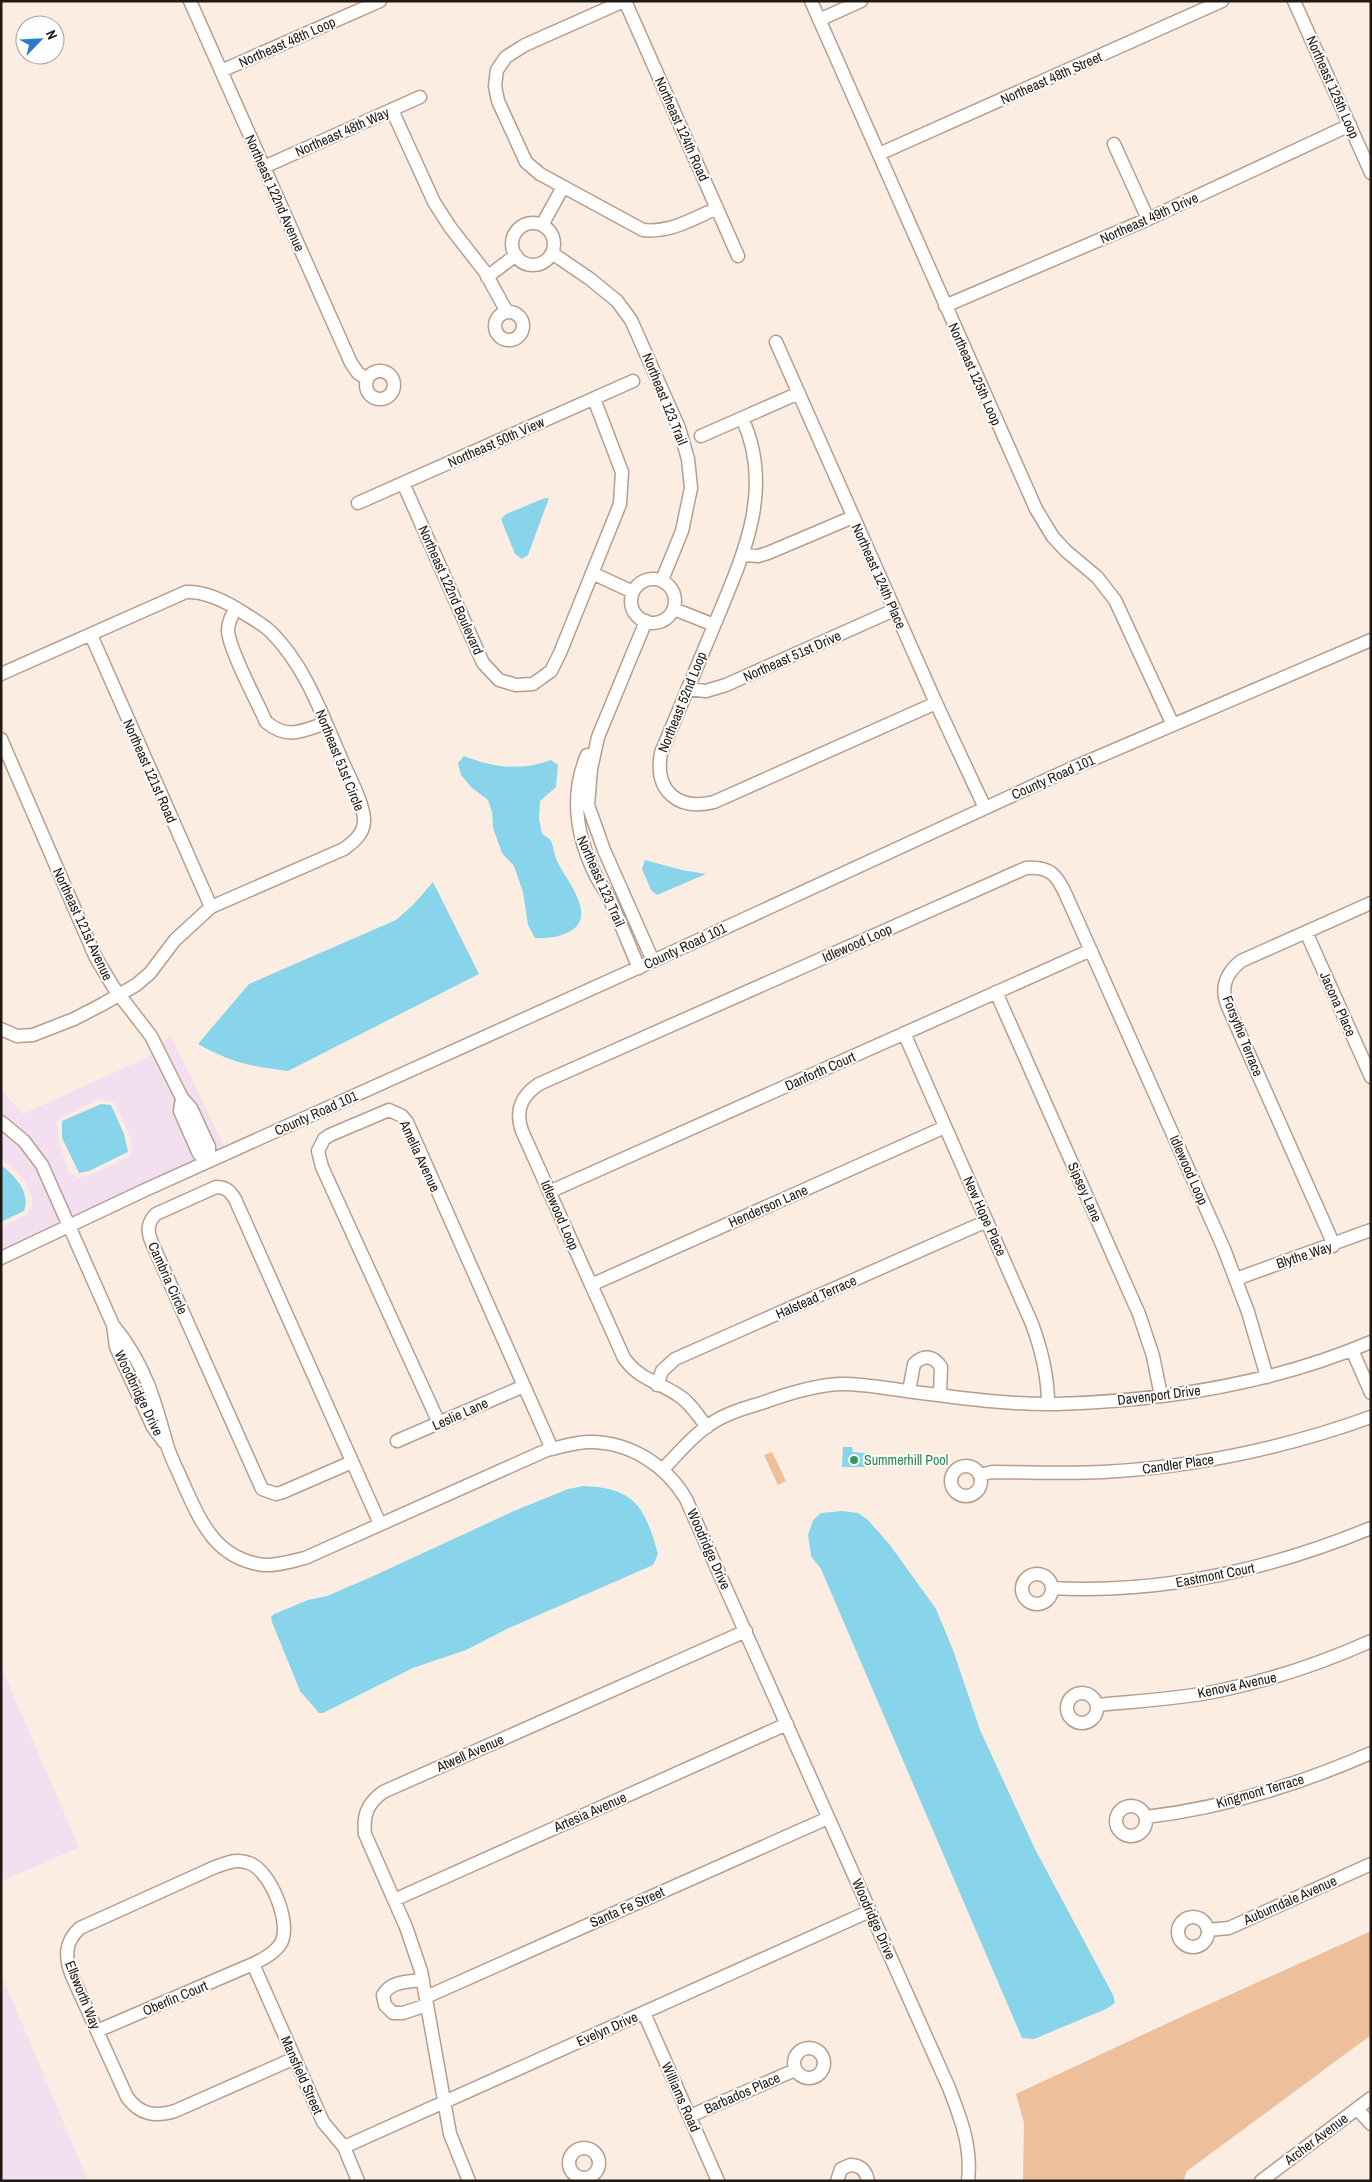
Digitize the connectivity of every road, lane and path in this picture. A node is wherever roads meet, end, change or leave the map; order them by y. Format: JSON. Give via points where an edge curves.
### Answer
{"nodes":[{"id":1,"x":190,"y":1,"type":"edge"},
{"id":2,"x":380,"y":1,"type":"edge"},
{"id":3,"x":624,"y":1,"type":"edge"},
{"id":4,"x":811,"y":1,"type":"edge"},
{"id":5,"x":861,"y":1,"type":"edge"},
{"id":6,"x":1222,"y":1,"type":"edge"},
{"id":7,"x":1294,"y":1,"type":"edge"},
{"id":8,"x":819,"y":20,"type":"junction"},
{"id":9,"x":221,"y":72,"type":"junction"},
{"id":10,"x":420,"y":97,"type":"dead end"},
{"id":11,"x":392,"y":110,"type":"junction"},
{"id":12,"x":1350,"y":124,"type":"junction"},
{"id":13,"x":1114,"y":144,"type":"dead end"},
{"id":14,"x":879,"y":154,"type":"junction"},
{"id":15,"x":264,"y":167,"type":"junction"},
{"id":16,"x":1371,"y":173,"type":"edge"},
{"id":17,"x":563,"y":187,"type":"junction"},
{"id":18,"x":717,"y":208,"type":"junction"},
{"id":19,"x":1148,"y":219,"type":"junction"},
{"id":20,"x":542,"y":225,"type":"junction"},
{"id":21,"x":552,"y":253,"type":"junction"},
{"id":22,"x":516,"y":255,"type":"junction"},
{"id":23,"x":738,"y":256,"type":"dead end"},
{"id":24,"x":487,"y":277,"type":"junction"},
{"id":25,"x":945,"y":306,"type":"junction"},
{"id":26,"x":507,"y":312,"type":"dead end"},
{"id":27,"x":776,"y":342,"type":"dead end"},
{"id":28,"x":367,"y":379,"type":"dead end"},
{"id":29,"x":633,"y":381,"type":"dead end"},
{"id":30,"x":798,"y":393,"type":"junction"},
{"id":31,"x":594,"y":399,"type":"junction"},
{"id":32,"x":742,"y":418,"type":"junction"},
{"id":33,"x":701,"y":436,"type":"dead end"},
{"id":34,"x":403,"y":483,"type":"junction"},
{"id":35,"x":358,"y":503,"type":"dead end"},
{"id":36,"x":853,"y":517,"type":"junction"},
{"id":37,"x":744,"y":555,"type":"junction"},
{"id":38,"x":592,"y":573,"type":"junction"},
{"id":39,"x":662,"y":580,"type":"junction"},
{"id":40,"x":633,"y":592,"type":"junction"},
{"id":41,"x":236,"y":608,"type":"junction"},
{"id":42,"x":674,"y":609,"type":"junction"},
{"id":43,"x":894,"y":610,"type":"junction"},
{"id":44,"x":646,"y":621,"type":"junction"},
{"id":45,"x":714,"y":625,"type":"junction"},
{"id":46,"x":91,"y":634,"type":"junction"},
{"id":47,"x":1371,"y":640,"type":"edge"},
{"id":48,"x":1,"y":674,"type":"edge"},
{"id":49,"x":688,"y":689,"type":"junction"},
{"id":50,"x":936,"y":703,"type":"junction"},
{"id":51,"x":326,"y":723,"type":"junction"},
{"id":52,"x":1172,"y":725,"type":"junction"},
{"id":53,"x":598,"y":737,"type":"junction"},
{"id":54,"x":1,"y":739,"type":"edge"},
{"id":55,"x":985,"y":808,"type":"junction"},
{"id":56,"x":1371,"y":903,"type":"edge"},
{"id":57,"x":210,"y":907,"type":"junction"},
{"id":58,"x":1306,"y":932,"type":"junction"},
{"id":59,"x":1091,"y":950,"type":"junction"},
{"id":60,"x":653,"y":961,"type":"junction"},
{"id":61,"x":639,"y":968,"type":"junction"},
{"id":62,"x":996,"y":992,"type":"junction"},
{"id":63,"x":119,"y":996,"type":"junction"},
{"id":64,"x":1,"y":1029,"type":"edge"},
{"id":65,"x":904,"y":1033,"type":"junction"},
{"id":66,"x":1371,"y":1077,"type":"edge"},
{"id":67,"x":1,"y":1122,"type":"edge"},
{"id":68,"x":946,"y":1127,"type":"junction"},
{"id":69,"x":208,"y":1161,"type":"junction"},
{"id":70,"x":549,"y":1192,"type":"junction"},
{"id":71,"x":987,"y":1221,"type":"junction"},
{"id":72,"x":70,"y":1227,"type":"junction"},
{"id":73,"x":1371,"y":1230,"type":"edge"},
{"id":74,"x":1333,"y":1246,"type":"junction"},
{"id":75,"x":1,"y":1258,"type":"edge"},
{"id":76,"x":1236,"y":1279,"type":"junction"},
{"id":77,"x":591,"y":1285,"type":"junction"},
{"id":78,"x":1371,"y":1342,"type":"edge"},
{"id":79,"x":1352,"y":1350,"type":"junction"},
{"id":80,"x":1267,"y":1376,"type":"junction"},
{"id":81,"x":657,"y":1385,"type":"junction"},
{"id":82,"x":524,"y":1386,"type":"junction"},
{"id":83,"x":909,"y":1391,"type":"junction"},
{"id":84,"x":1371,"y":1393,"type":"edge"},
{"id":85,"x":940,"y":1395,"type":"junction"},
{"id":86,"x":1161,"y":1396,"type":"junction"},
{"id":87,"x":1048,"y":1404,"type":"junction"},
{"id":88,"x":1371,"y":1417,"type":"edge"},
{"id":89,"x":439,"y":1423,"type":"junction"},
{"id":90,"x":706,"y":1427,"type":"junction"},
{"id":91,"x":397,"y":1441,"type":"dead end"},
{"id":92,"x":167,"y":1446,"type":"joint"},
{"id":93,"x":552,"y":1449,"type":"junction"},
{"id":94,"x":352,"y":1462,"type":"junction"},
{"id":95,"x":663,"y":1469,"type":"junction"},
{"id":96,"x":980,"y":1475,"type":"dead end"},
{"id":97,"x":380,"y":1524,"type":"junction"},
{"id":98,"x":1371,"y":1528,"type":"edge"},
{"id":99,"x":1052,"y":1588,"type":"dead end"},
{"id":100,"x":746,"y":1631,"type":"junction"},
{"id":101,"x":1371,"y":1641,"type":"edge"},
{"id":102,"x":1097,"y":1705,"type":"dead end"},
{"id":103,"x":787,"y":1724,"type":"junction"},
{"id":104,"x":1371,"y":1752,"type":"edge"},
{"id":105,"x":1146,"y":1817,"type":"dead end"},
{"id":106,"x":828,"y":1818,"type":"junction"},
{"id":107,"x":1371,"y":1864,"type":"edge"},
{"id":108,"x":394,"y":1900,"type":"junction"},
{"id":109,"x":870,"y":1911,"type":"junction"},
{"id":110,"x":1208,"y":1930,"type":"dead end"},
{"id":111,"x":253,"y":1964,"type":"junction"},
{"id":112,"x":423,"y":1980,"type":"junction"},
{"id":113,"x":427,"y":2001,"type":"junction"},
{"id":114,"x":644,"y":2013,"type":"junction"},
{"id":115,"x":97,"y":2031,"type":"junction"},
{"id":116,"x":295,"y":2058,"type":"junction"},
{"id":117,"x":795,"y":2070,"type":"dead end"},
{"id":118,"x":1371,"y":2098,"type":"edge"},
{"id":119,"x":444,"y":2101,"type":"junction"},
{"id":120,"x":1357,"y":2108,"type":"junction"},
{"id":121,"x":690,"y":2116,"type":"junction"},
{"id":122,"x":1371,"y":2124,"type":"edge"},
{"id":123,"x":344,"y":2147,"type":"junction"},
{"id":124,"x":1270,"y":2179,"type":"edge"},
{"id":125,"x":358,"y":2181,"type":"edge"},
{"id":126,"x":469,"y":2181,"type":"edge"},
{"id":127,"x":718,"y":2181,"type":"edge"},
{"id":128,"x":837,"y":2181,"type":"edge"},
{"id":129,"x":868,"y":2181,"type":"edge"},
{"id":130,"x":968,"y":2181,"type":"edge"}],
"edges":[{"from":1,"to":9,"type":"street","name":"Northeast 122nd Avenue"},
{"from":2,"to":9,"type":"street","name":"Northeast 48th Loop"},
{"from":3,"to":17,"type":"street","via":[[524,45],[506,57],[497,70],[495,86],[498,101],[522,156],[540,174]]},
{"from":3,"to":18,"type":"street","name":"Northeast 124th Road"},
{"from":4,"to":8,"type":"street","name":"Northeast 125th Loop"},
{"from":5,"to":8,"type":"street"},
{"from":6,"to":14,"type":"street","name":"Northeast 48th Street"},
{"from":7,"to":12,"type":"street","name":"Northeast 125th Loop"},
{"from":8,"to":14,"type":"street","name":"Northeast 125th Loop"},
{"from":9,"to":15,"type":"street","name":"Northeast 122nd Avenue"},
{"from":10,"to":11,"type":"street","name":"Northeast 48th Way"},
{"from":11,"to":15,"type":"street","name":"Northeast 48th Way"},
{"from":11,"to":24,"type":"street","via":[[434,202]]},
{"from":12,"to":16,"type":"street","name":"Northeast 125th Loop"},
{"from":12,"to":19,"type":"street","name":"Northeast 49th Drive"},
{"from":13,"to":19,"type":"street"},
{"from":14,"to":25,"type":"street","name":"Northeast 125th Loop"},
{"from":15,"to":28,"type":"street","name":"Northeast 122nd Avenue","via":[[351,363]]},
{"from":17,"to":18,"type":"street","via":[[643,230],[656,232],[668,230]]},
{"from":17,"to":20,"type":"street"},
{"from":18,"to":23,"type":"street","name":"Northeast 124th Road"},
{"from":19,"to":25,"type":"street","name":"Northeast 49th Drive"},
{"from":20,"to":21,"type":"street","via":[[552,234]]},
{"from":20,"to":22,"type":"street","via":[[530,223],[516,232],[512,244]]},
{"from":21,"to":22,"type":"street","via":[[538,264],[525,263]]},
{"from":21,"to":39,"type":"street","name":"Northeast 123 Trail","via":[[590,279],[631,320],[679,428],[688,459],[691,488],[682,531]]},
{"from":22,"to":24,"type":"street"},
{"from":24,"to":26,"type":"street"},
{"from":25,"to":52,"type":"street","name":"Northeast 125th Loop","via":[[1036,509],[1053,537],[1097,577],[1116,600]]},
{"from":27,"to":30,"type":"street","name":"Northeast 124th Place"},
{"from":29,"to":31,"type":"street","name":"Northeast 50th View"},
{"from":30,"to":32,"type":"street"},
{"from":30,"to":36,"type":"street","name":"Northeast 124th Place"},
{"from":31,"to":34,"type":"street","name":"Northeast 50th View"},
{"from":31,"to":38,"type":"street","name":"Northeast 122nd Boulevard","via":[[622,472],[620,504]]},
{"from":32,"to":33,"type":"street"},
{"from":32,"to":37,"type":"street","name":"Northeast 52nd Loop","via":[[750,440],[756,484],[754,516]]},
{"from":34,"to":35,"type":"street","name":"Northeast 50th View"},
{"from":34,"to":38,"type":"street","name":"Northeast 122nd Boulevard","via":[[483,663],[499,680],[516,685],[533,684],[551,671]]},
{"from":36,"to":37,"type":"street","via":[[768,553]]},
{"from":36,"to":43,"type":"street","name":"Northeast 124th Place"},
{"from":37,"to":45,"type":"street","name":"Northeast 52nd Loop"},
{"from":38,"to":40,"type":"street"},
{"from":39,"to":40,"type":"street","via":[[648,579]]},
{"from":39,"to":42,"type":"street","via":[[672,589]]},
{"from":40,"to":44,"type":"street","via":[[632,606]]},
{"from":41,"to":46,"type":"street","name":"Northeast 51st Circle","via":[[204,594],[186,592]]},
{"from":41,"to":51,"type":"street","name":"Northeast 51st Circle","via":[[269,630],[297,663]]},
{"from":41,"to":51,"type":"street","via":[[230,618],[228,632],[266,722],[289,734]]},
{"from":42,"to":44,"type":"street","via":[[659,622]]},
{"from":42,"to":45,"type":"street"},
{"from":43,"to":49,"type":"street","name":"Northeast 51st Drive","via":[[726,685],[706,691]]},
{"from":43,"to":50,"type":"street","name":"Northeast 124th Place"},
{"from":44,"to":53,"type":"street","name":"Northeast 123 Trail"},
{"from":45,"to":49,"type":"street","name":"Northeast 52nd Loop"},
{"from":46,"to":48,"type":"street","name":"Northeast 51st Circle"},
{"from":46,"to":57,"type":"street","name":"Northeast 121st Road"},
{"from":47,"to":52,"type":"street","name":"County Road 101"},
{"from":49,"to":50,"type":"street","name":"Northeast 52nd Loop","via":[[659,764],[665,789],[673,797],[692,806],[714,802]]},
{"from":50,"to":55,"type":"street","name":"Northeast 124th Place"},
{"from":51,"to":57,"type":"street","name":"Northeast 51st Circle","via":[[363,811],[360,835],[344,849]]},
{"from":52,"to":55,"type":"street","name":"County Road 101"},
{"from":53,"to":60,"type":"street","name":"Northeast 123 Trail","via":[[588,805],[604,850]]},
{"from":53,"to":61,"type":"street","name":"Northeast 123 Trail","via":[[586,756],[577,785],[580,835],[595,875],[609,898]]},
{"from":54,"to":63,"type":"street","name":"Northeast 121st Avenue","via":[[96,958]]},
{"from":55,"to":60,"type":"street","name":"County Road 101"},
{"from":56,"to":58,"type":"street","name":"Forsythe Terrace"},
{"from":57,"to":63,"type":"street","name":"Northeast 51st Circle","via":[[175,940],[150,973]]},
{"from":58,"to":66,"type":"street","name":"Jacona Place"},
{"from":58,"to":74,"type":"street","name":"Forsythe Terrace","via":[[1241,961],[1228,973],[1224,990],[1225,1000]]},
{"from":59,"to":62,"type":"street","name":"Danforth Court"},
{"from":59,"to":70,"type":"street","name":"Idlewood Loop","via":[[1059,879],[1043,869],[1026,868],[539,1084],[524,1097],[519,1122]]},
{"from":59,"to":76,"type":"street","name":"Idlewood Loop"},
{"from":60,"to":61,"type":"street","name":"County Road 101"},
{"from":61,"to":69,"type":"street","name":"County Road 101"},
{"from":62,"to":65,"type":"street","name":"Danforth Court"},
{"from":62,"to":86,"type":"street","name":"Sipsey Lane","via":[[1139,1314],[1153,1356]]},
{"from":63,"to":64,"type":"street","name":"Northeast 51st Circle","via":[[33,1035],[17,1036]]},
{"from":63,"to":69,"type":"street","name":"Northeast 121st Avenue","via":[[151,1036],[182,1098],[180,1111],[199,1154]]},
{"from":65,"to":68,"type":"street","name":"New Hope Place"},
{"from":65,"to":70,"type":"street","name":"Danforth Court"},
{"from":67,"to":72,"type":"street","name":"Woodbridge Drive","via":[[24,1141],[42,1165]]},
{"from":68,"to":71,"type":"street","name":"New Hope Place"},
{"from":68,"to":77,"type":"street","name":"Henderson Lane"},
{"from":69,"to":72,"type":"street","name":"County Road 101"},
{"from":70,"to":77,"type":"street","name":"Idlewood Loop"},
{"from":71,"to":81,"type":"street","name":"Halstead Terrace","via":[[675,1360],[662,1371]]},
{"from":71,"to":87,"type":"street","name":"New Hope Place","via":[[1042,1351],[1047,1372]]},
{"from":72,"to":75,"type":"street","name":"County Road 101"},
{"from":72,"to":92,"type":"street","name":"Woodbridge Drive","via":[[113,1325],[128,1343],[148,1384]]},
{"from":73,"to":74,"type":"street","name":"Blythe Way"},
{"from":74,"to":76,"type":"street","name":"Blythe Way"},
{"from":76,"to":80,"type":"street","name":"Idlewood Loop"},
{"from":77,"to":81,"type":"street","name":"Idlewood Loop","via":[[624,1358],[638,1373]]},
{"from":78,"to":79,"type":"street","name":"Davenport Drive"},
{"from":79,"to":80,"type":"street","name":"Davenport Drive"},
{"from":79,"to":84,"type":"street"},
{"from":80,"to":86,"type":"street","name":"Davenport Drive"},
{"from":81,"to":90,"type":"street","name":"Idlewood Loop","via":[[689,1403]]},
{"from":82,"to":89,"type":"street","name":"Leslie Lane"},
{"from":82,"to":89,"type":"street","name":"Amelia Avenue","via":[[402,1116],[395,1111],[383,1112],[339,1131],[324,1139],[318,1151],[320,1159]]},
{"from":82,"to":93,"type":"street","name":"Amelia Avenue"},
{"from":83,"to":85,"type":"street","name":"Davenport Drive"},
{"from":83,"to":85,"type":"street","via":[[914,1364],[926,1357],[941,1367]]},
{"from":83,"to":90,"type":"street","name":"Davenport Drive","via":[[839,1384],[813,1388],[755,1405]]},
{"from":85,"to":87,"type":"street","name":"Davenport Drive"},
{"from":86,"to":87,"type":"street","name":"Davenport Drive"},
{"from":88,"to":96,"type":"street","name":"Candler Place","via":[[1287,1444],[1182,1465],[1102,1472],[992,1472]]},
{"from":89,"to":91,"type":"street","name":"Leslie Lane"},
{"from":90,"to":95,"type":"street","name":"Davenport Drive"},
{"from":92,"to":97,"type":"street","name":"Woodridge Drive","via":[[206,1531],[233,1555],[250,1562],[266,1565],[305,1558]]},
{"from":93,"to":95,"type":"street","name":"Woodridge Drive","via":[[589,1442],[609,1444],[644,1456]]},
{"from":93,"to":97,"type":"street","name":"Woodridge Drive"},
{"from":94,"to":94,"type":"street","name":"Cambria Circle","via":[[283,1492],[276,1494],[262,1489],[148,1234],[150,1220],[156,1214],[216,1187],[230,1191]]},
{"from":94,"to":97,"type":"street","name":"Cambria Circle"},
{"from":95,"to":100,"type":"street","name":"Woodridge Drive","via":[[686,1499]]},
{"from":98,"to":99,"type":"street","name":"Eastmont Court","via":[[1310,1552],[1231,1574],[1157,1586]]},
{"from":100,"to":103,"type":"street","name":"Woodridge Drive"},
{"from":100,"to":108,"type":"street","name":"Atwell Avenue","via":[[383,1792],[374,1799],[365,1814],[365,1834]]},
{"from":101,"to":102,"type":"street","name":"Kenova Avenue","via":[[1287,1674],[1218,1691]]},
{"from":103,"to":106,"type":"street","name":"Woodridge Drive"},
{"from":103,"to":108,"type":"street","name":"Artesia Avenue"},
{"from":104,"to":105,"type":"street","name":"Kingmont Terrace","via":[[1275,1788],[1186,1811]]},
{"from":106,"to":109,"type":"street","name":"Woodridge Drive"},
{"from":106,"to":113,"type":"street","name":"Santa Fe Street"},
{"from":107,"to":110,"type":"street","name":"Auburndale Avenue","via":[[1229,1928]]},
{"from":108,"to":112,"type":"street","name":"Atwell Avenue","via":[[415,1949]]},
{"from":109,"to":114,"type":"street","name":"Evelyn Drive"},
{"from":109,"to":130,"type":"street","name":"Woodridge Drive","via":[[961,2119],[969,2155]]},
{"from":111,"to":115,"type":"street","name":"Oberlin Court"},
{"from":111,"to":115,"type":"street","name":"Ellsworth Way","via":[[274,1952],[281,1943],[284,1917],[266,1875],[257,1866],[238,1860],[105,1915],[74,1933],[68,1944],[67,1964]]},
{"from":111,"to":116,"type":"street","name":"Mansfield Street"},
{"from":112,"to":113,"type":"street","name":"Atwell Avenue"},
{"from":112,"to":113,"type":"street","via":[[398,1983],[388,1987],[383,1996],[385,2005],[393,2014],[403,2013]]},
{"from":113,"to":119,"type":"street","name":"Atwell Avenue"},
{"from":114,"to":119,"type":"street","name":"Evelyn Drive"},
{"from":114,"to":121,"type":"street","name":"Williams Road"},
{"from":115,"to":116,"type":"street","name":"Ellsworth Way","via":[[127,2097],[133,2106],[151,2115],[175,2111]]},
{"from":116,"to":123,"type":"street","name":"Mansfield Street","via":[[323,2122]]},
{"from":117,"to":121,"type":"street","name":"Barbados Place"},
{"from":118,"to":120,"type":"street","name":"Archer Avenue"},
{"from":119,"to":123,"type":"street","name":"Evelyn Drive"},
{"from":119,"to":126,"type":"street","name":"Atwell Avenue","via":[[450,2134]]},
{"from":120,"to":122,"type":"street"},
{"from":120,"to":124,"type":"street","name":"Archer Avenue"},
{"from":121,"to":127,"type":"street","name":"Williams Road"},
{"from":123,"to":125,"type":"street","name":"Mansfield Street"},
{"from":128,"to":129,"type":"street","via":[[841,2170],[850,2165],[865,2171]]}]}
